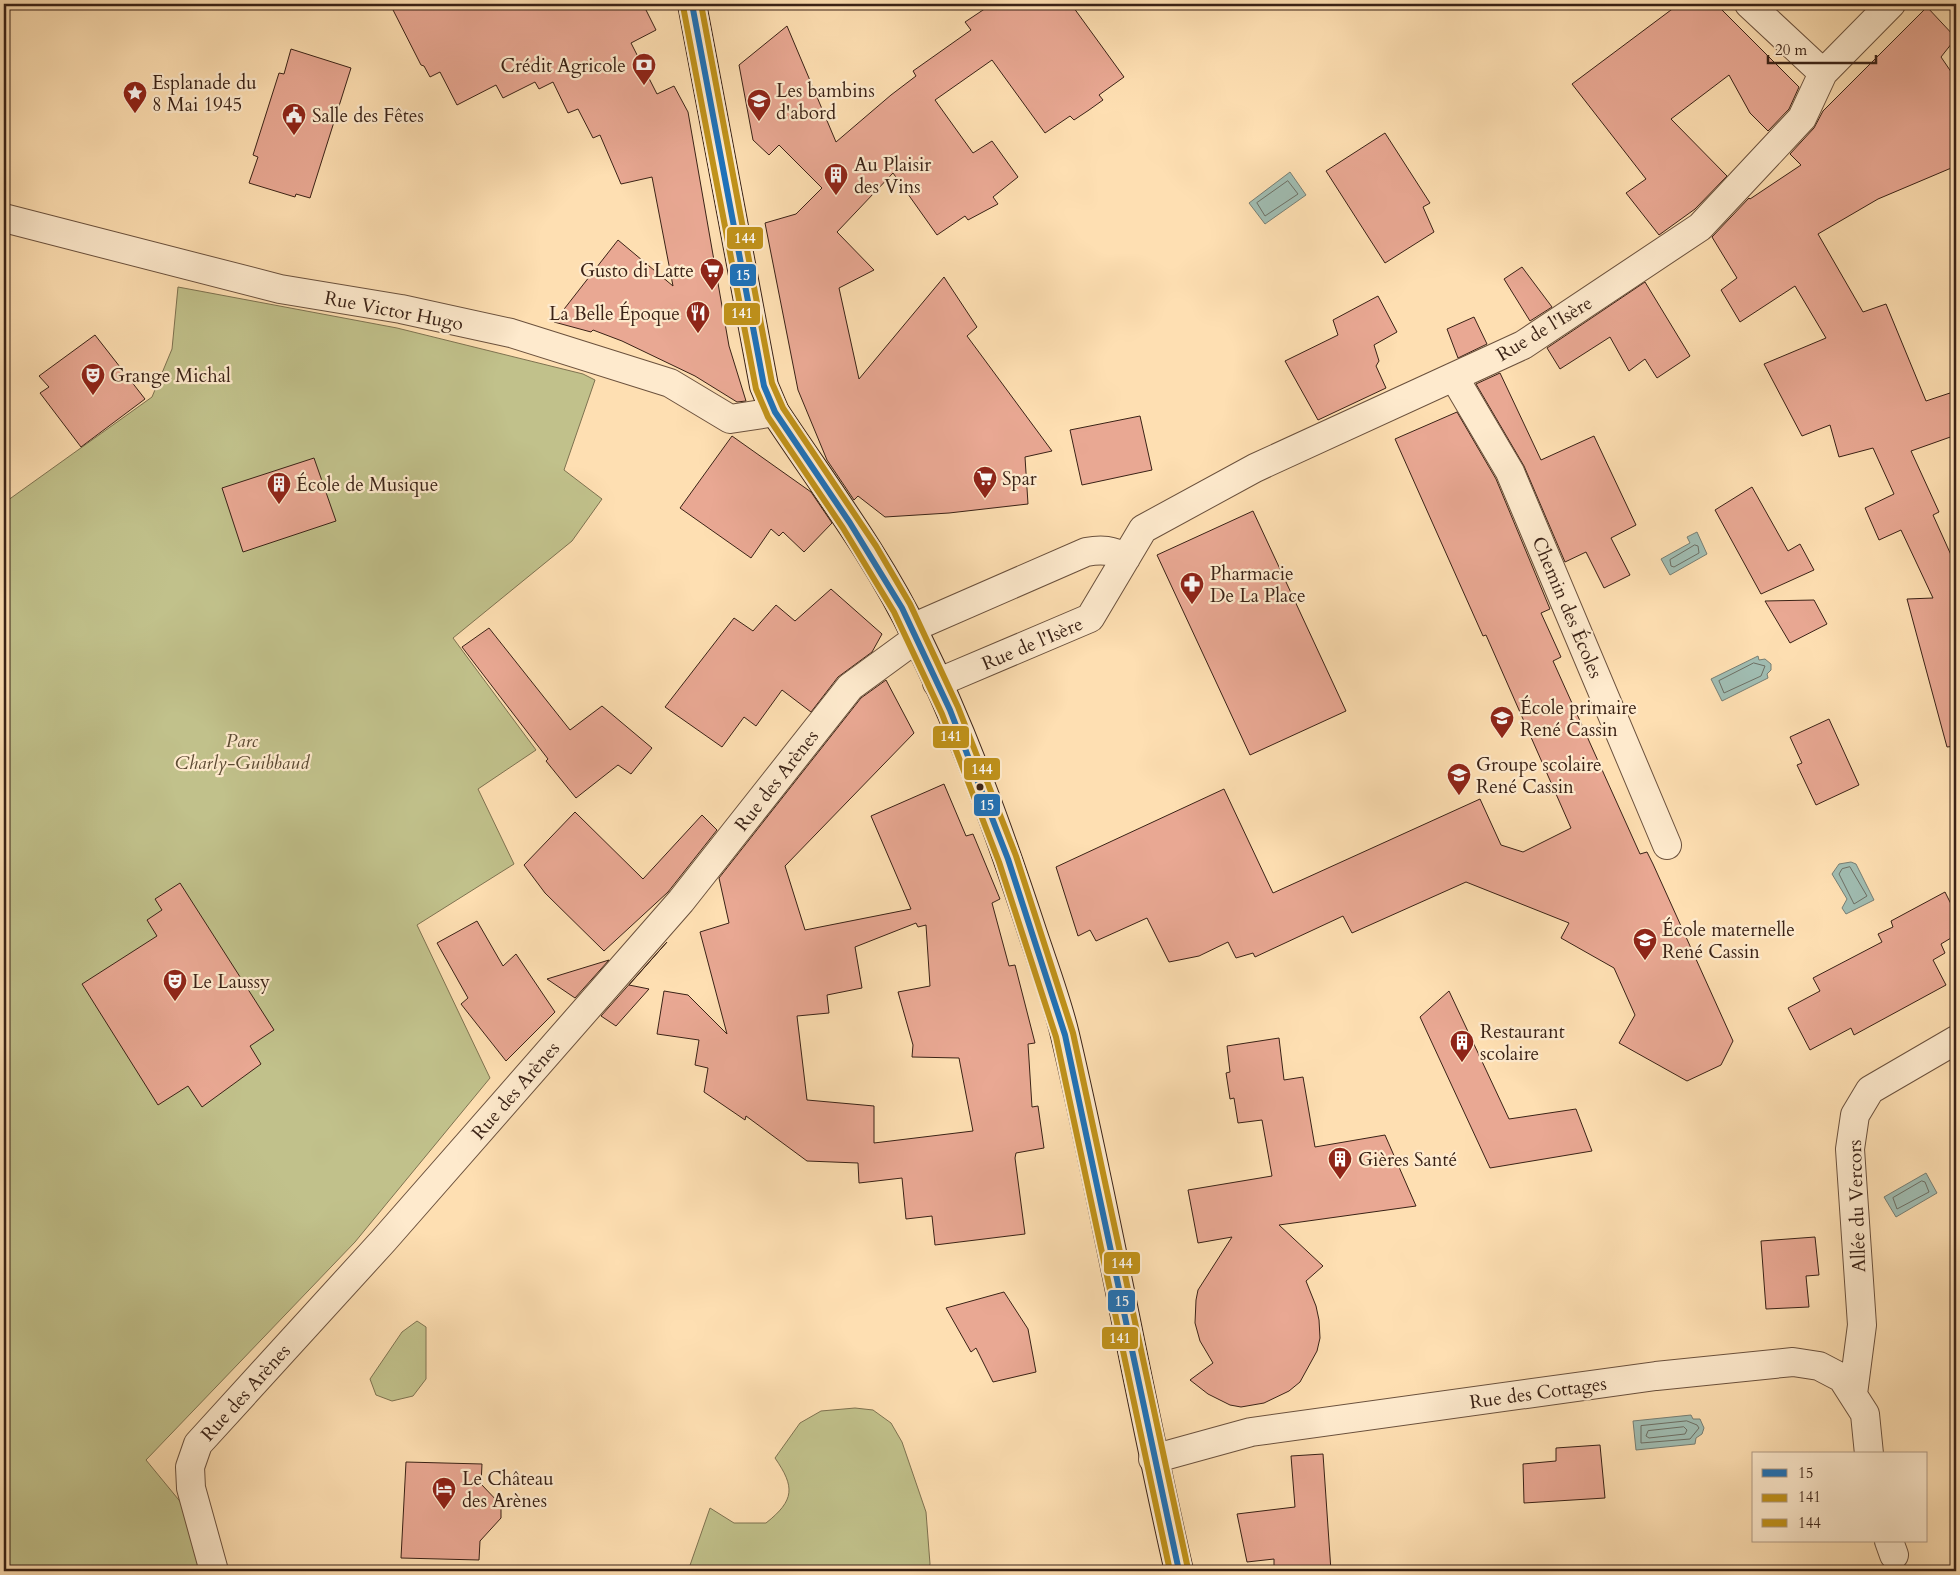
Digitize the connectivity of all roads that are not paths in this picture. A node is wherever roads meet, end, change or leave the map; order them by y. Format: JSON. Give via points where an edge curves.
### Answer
{"nodes":[{"id":1,"x":692,"y":4,"type":"edge"},
{"id":2,"x":1749,"y":4,"type":"edge"},
{"id":3,"x":1891,"y":4,"type":"edge"},
{"id":4,"x":1823,"y":72,"type":"junction"},
{"id":5,"x":4,"y":218,"type":"edge"},
{"id":6,"x":1454,"y":376,"type":"junction"},
{"id":7,"x":775,"y":412,"type":"junction"},
{"id":8,"x":1126,"y":558,"type":"junction"},
{"id":9,"x":914,"y":633,"type":"junction"},
{"id":10,"x":937,"y":683,"type":"junction"},
{"id":11,"x":1667,"y":845,"type":"dead end"},
{"id":12,"x":1956,"y":1040,"type":"edge"},
{"id":13,"x":1853,"y":1394,"type":"junction"},
{"id":14,"x":1869,"y":1452,"type":"edge"},
{"id":15,"x":1153,"y":1459,"type":"junction"},
{"id":16,"x":214,"y":1571,"type":"edge"},
{"id":17,"x":1179,"y":1571,"type":"edge"}],
"edges":[{"from":1,"to":7,"type":"street","via":[[764,386]]},
{"from":2,"to":4,"type":"street"},
{"from":3,"to":4,"type":"street","name":"Rue de l'Isère"},
{"from":4,"to":6,"type":"street","name":"Rue de l'Isère","via":[[1802,118],[1700,227],[1523,345]]},
{"from":5,"to":7,"type":"street","name":"Rue Victor Hugo","via":[[280,289],[401,308],[511,333],[670,383],[730,419]]},
{"from":6,"to":8,"type":"street","name":"Rue de l'Isère","via":[[1255,468],[1143,529]]},
{"from":6,"to":11,"type":"street","name":"Chemin des Écoles","via":[[1510,472]]},
{"from":7,"to":9,"type":"street","via":[[882,572]]},
{"from":8,"to":9,"type":"street","via":[[1112,550],[1086,552]]},
{"from":8,"to":10,"type":"street","name":"Rue de l'Isère","via":[[1090,618]]},
{"from":9,"to":10,"type":"street"},
{"from":9,"to":16,"type":"street","name":"Rue des Arènes","via":[[850,687],[681,901],[384,1240],[198,1444],[190,1467],[190,1488]]},
{"from":10,"to":15,"type":"street","via":[[981,786],[1064,1032]]},
{"from":12,"to":13,"type":"street","name":"Allée du Vercors","via":[[1870,1090],[1855,1115],[1850,1149],[1862,1325]]},
{"from":13,"to":14,"type":"street","name":"Rue des Cottages","via":[[1865,1414]]},
{"from":13,"to":15,"type":"street","name":"Rue des Cottages","via":[[1842,1378],[1820,1366],[1794,1362],[1647,1377],[1251,1432]]},
{"from":15,"to":17,"type":"street"}]}
